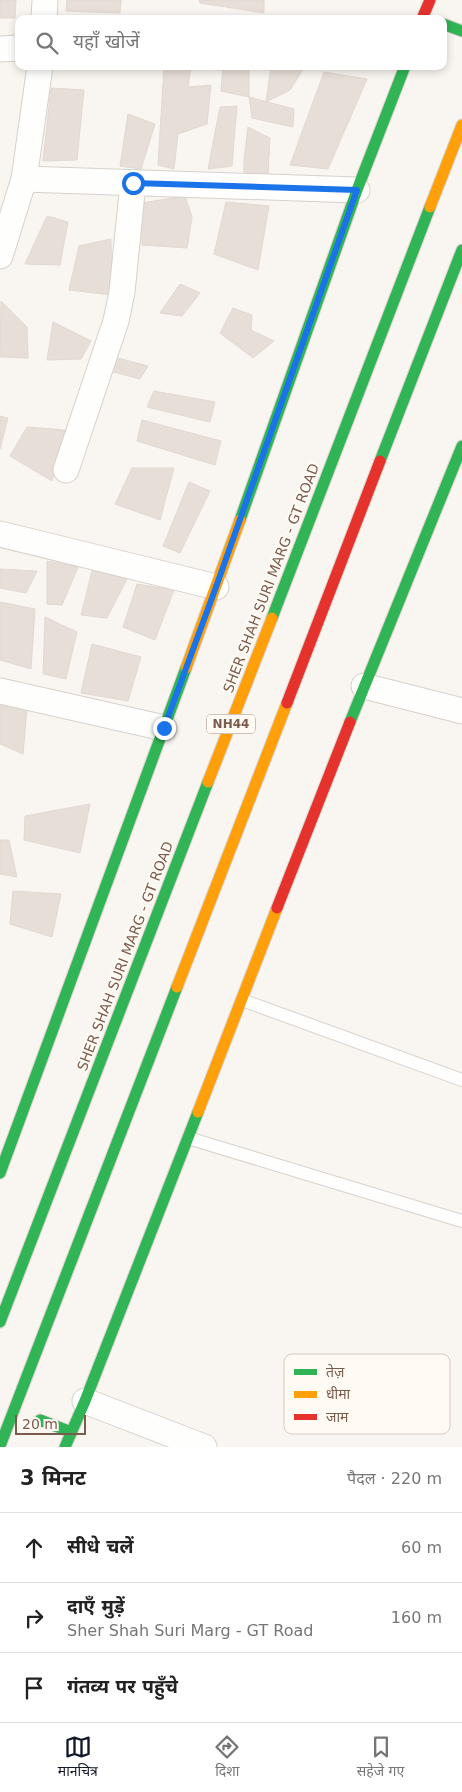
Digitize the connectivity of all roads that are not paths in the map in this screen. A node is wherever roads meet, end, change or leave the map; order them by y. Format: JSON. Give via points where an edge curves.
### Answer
{"nodes":[{"id":1,"x":45,"y":0,"type":"edge"},
{"id":2,"x":430,"y":0,"type":"edge"},
{"id":3,"x":44,"y":15,"type":"edge"},
{"id":4,"x":427,"y":15,"type":"edge"},
{"id":5,"x":447,"y":25,"type":"edge"},
{"id":6,"x":462,"y":31,"type":"edge"},
{"id":7,"x":15,"y":48,"type":"edge"},
{"id":8,"x":0,"y":49,"type":"edge"},
{"id":9,"x":39,"y":70,"type":"edge"},
{"id":10,"x":403,"y":70,"type":"edge"},
{"id":11,"x":462,"y":125,"type":"edge"},
{"id":12,"x":24,"y":179,"type":"junction"},
{"id":13,"x":133,"y":183,"type":"junction"},
{"id":14,"x":357,"y":190,"type":"junction"},
{"id":15,"x":462,"y":250,"type":"edge"},
{"id":16,"x":0,"y":256,"type":"edge"},
{"id":17,"x":462,"y":446,"type":"edge"},
{"id":18,"x":66,"y":470,"type":"dead end"},
{"id":19,"x":0,"y":534,"type":"edge"},
{"id":20,"x":216,"y":587,"type":"junction"},
{"id":21,"x":364,"y":686,"type":"junction"},
{"id":22,"x":0,"y":691,"type":"edge"},
{"id":23,"x":462,"y":712,"type":"edge"},
{"id":24,"x":164,"y":728,"type":"junction"},
{"id":25,"x":242,"y":1000,"type":"junction"},
{"id":26,"x":462,"y":1080,"type":"edge"},
{"id":27,"x":188,"y":1138,"type":"junction"},
{"id":28,"x":0,"y":1173,"type":"edge"},
{"id":29,"x":462,"y":1221,"type":"edge"},
{"id":30,"x":0,"y":1322,"type":"edge"},
{"id":31,"x":85,"y":1401,"type":"junction"},
{"id":32,"x":40,"y":1420,"type":"dead end"},
{"id":33,"x":71,"y":1432,"type":"junction"},
{"id":34,"x":0,"y":1446,"type":"edge"},
{"id":35,"x":65,"y":1447,"type":"edge"},
{"id":36,"x":204,"y":1447,"type":"edge"}],
"edges":[{"from":1,"to":3,"type":"street"},
{"from":2,"to":4,"type":"main road"},
{"from":5,"to":6,"type":"main road"},
{"from":7,"to":8,"type":"street"},
{"from":9,"to":12,"type":"street"},
{"from":10,"to":14,"type":"main road"},
{"from":11,"to":30,"type":"main road","name":"SHER SHAH SURI MARG - GT ROAD","number":"NH44"},
{"from":12,"to":13,"type":"street"},
{"from":12,"to":16,"type":"street"},
{"from":13,"to":14,"type":"street"},
{"from":13,"to":18,"type":"street","via":[[116,321]]},
{"from":14,"to":20,"type":"main road"},
{"from":15,"to":34,"type":"main road","number":"NH44"},
{"from":17,"to":21,"type":"main road"},
{"from":19,"to":20,"type":"street"},
{"from":20,"to":24,"type":"main road"},
{"from":21,"to":23,"type":"street"},
{"from":21,"to":25,"type":"main road"},
{"from":22,"to":24,"type":"street"},
{"from":24,"to":28,"type":"main road"},
{"from":25,"to":26,"type":"lane"},
{"from":25,"to":27,"type":"main road"},
{"from":27,"to":29,"type":"lane"},
{"from":27,"to":31,"type":"main road"},
{"from":31,"to":33,"type":"main road"},
{"from":31,"to":36,"type":"street"},
{"from":32,"to":33,"type":"main road"},
{"from":33,"to":35,"type":"main road"}]}
